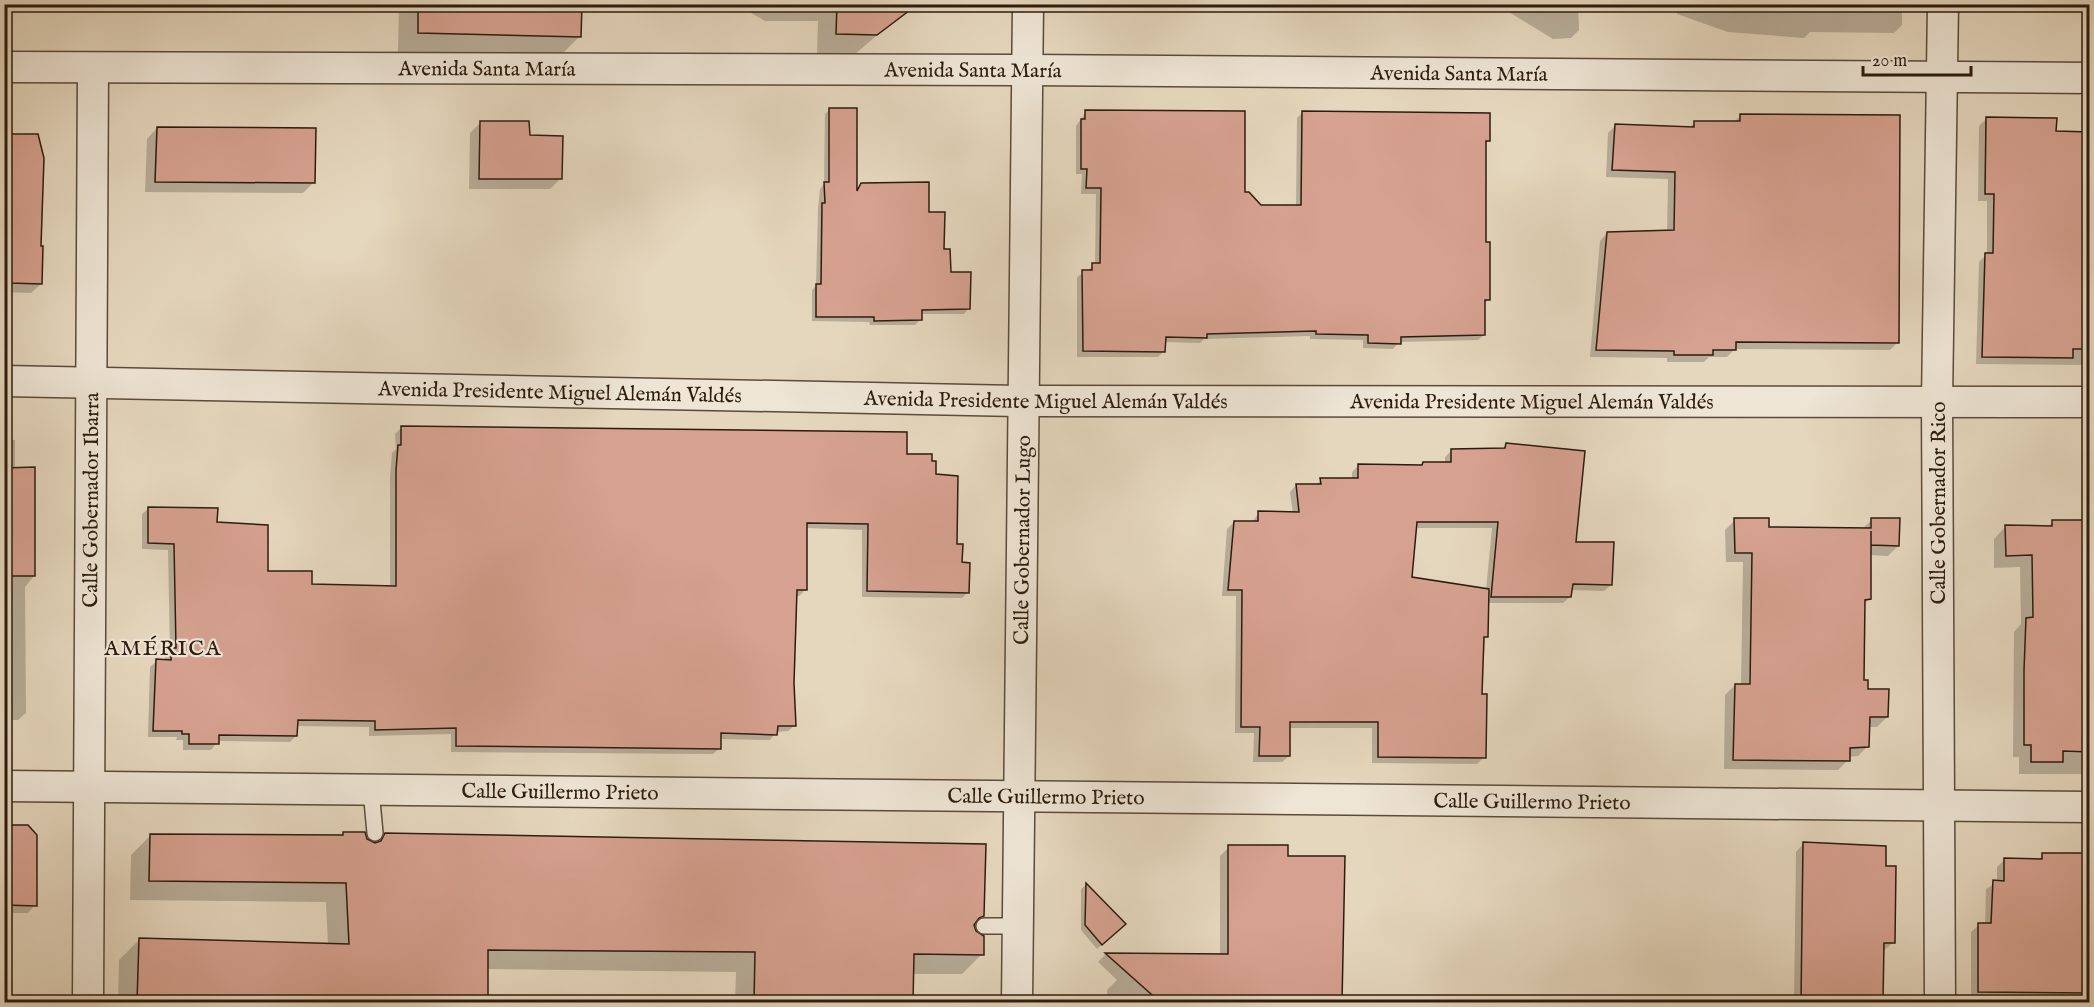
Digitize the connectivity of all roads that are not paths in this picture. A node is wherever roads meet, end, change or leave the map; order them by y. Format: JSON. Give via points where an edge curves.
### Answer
{"nodes":[{"id":1,"x":1028,"y":4,"type":"edge"},
{"id":2,"x":1943,"y":4,"type":"edge"},
{"id":3,"x":4,"y":67,"type":"edge"},
{"id":4,"x":93,"y":69,"type":"junction"},
{"id":5,"x":1028,"y":70,"type":"junction"},
{"id":6,"x":1942,"y":77,"type":"junction"},
{"id":7,"x":2090,"y":78,"type":"edge"},
{"id":8,"x":4,"y":381,"type":"edge"},
{"id":9,"x":91,"y":382,"type":"junction"},
{"id":10,"x":1024,"y":401,"type":"junction"},
{"id":11,"x":1937,"y":401,"type":"junction"},
{"id":12,"x":2090,"y":402,"type":"edge"},
{"id":13,"x":4,"y":786,"type":"edge"},
{"id":14,"x":89,"y":787,"type":"junction"},
{"id":15,"x":371,"y":790,"type":"junction"},
{"id":16,"x":1019,"y":797,"type":"junction"},
{"id":17,"x":1940,"y":805,"type":"junction"},
{"id":18,"x":2090,"y":807,"type":"edge"},
{"id":19,"x":375,"y":832,"type":"dead end"},
{"id":20,"x":984,"y":926,"type":"dead end"},
{"id":21,"x":1018,"y":926,"type":"junction"},
{"id":22,"x":88,"y":1002,"type":"edge"},
{"id":23,"x":1017,"y":1002,"type":"edge"},
{"id":24,"x":1940,"y":1002,"type":"edge"}],
"edges":[{"from":1,"to":5,"type":"street","name":"Calle Gobernador Lugo"},
{"from":2,"to":6,"type":"street","name":"Calle Gobernador Rico"},
{"from":3,"to":4,"type":"street","name":"Avenida Santa María"},
{"from":4,"to":5,"type":"street","name":"Avenida Santa María"},
{"from":4,"to":9,"type":"street","name":"Calle Gobernador Ibarra"},
{"from":5,"to":6,"type":"street","name":"Avenida Santa María"},
{"from":5,"to":10,"type":"street","name":"Calle Gobernador Lugo"},
{"from":6,"to":7,"type":"street","name":"Avenida Santa María"},
{"from":6,"to":11,"type":"street","name":"Calle Gobernador Rico"},
{"from":8,"to":9,"type":"street","name":"Avenida Presidente Miguel Alemán Valdés"},
{"from":9,"to":10,"type":"street","name":"Avenida Presidente Miguel Alemán Valdés"},
{"from":9,"to":14,"type":"street","name":"Calle Gobernador Ibarra"},
{"from":10,"to":11,"type":"street","name":"Avenida Presidente Miguel Alemán Valdés"},
{"from":10,"to":16,"type":"street","name":"Calle Gobernador Lugo"},
{"from":11,"to":12,"type":"street","name":"Avenida Presidente Miguel Alemán Valdés"},
{"from":11,"to":17,"type":"street","name":"Calle Gobernador Rico"},
{"from":13,"to":14,"type":"street","name":"Calle Guillermo Prieto"},
{"from":14,"to":15,"type":"street","name":"Calle Guillermo Prieto"},
{"from":14,"to":22,"type":"street","name":"Calle Gobernador Ibarra"},
{"from":15,"to":16,"type":"street","name":"Calle Guillermo Prieto"},
{"from":15,"to":19,"type":"lane"},
{"from":16,"to":17,"type":"street","name":"Calle Guillermo Prieto"},
{"from":16,"to":21,"type":"street","name":"Calle Gobernador Lugo"},
{"from":17,"to":18,"type":"street","name":"Calle Guillermo Prieto"},
{"from":17,"to":24,"type":"street","name":"Calle Gobernador Rico"},
{"from":20,"to":21,"type":"lane"},
{"from":21,"to":23,"type":"street","name":"Calle Gobernador Lugo"}]}
